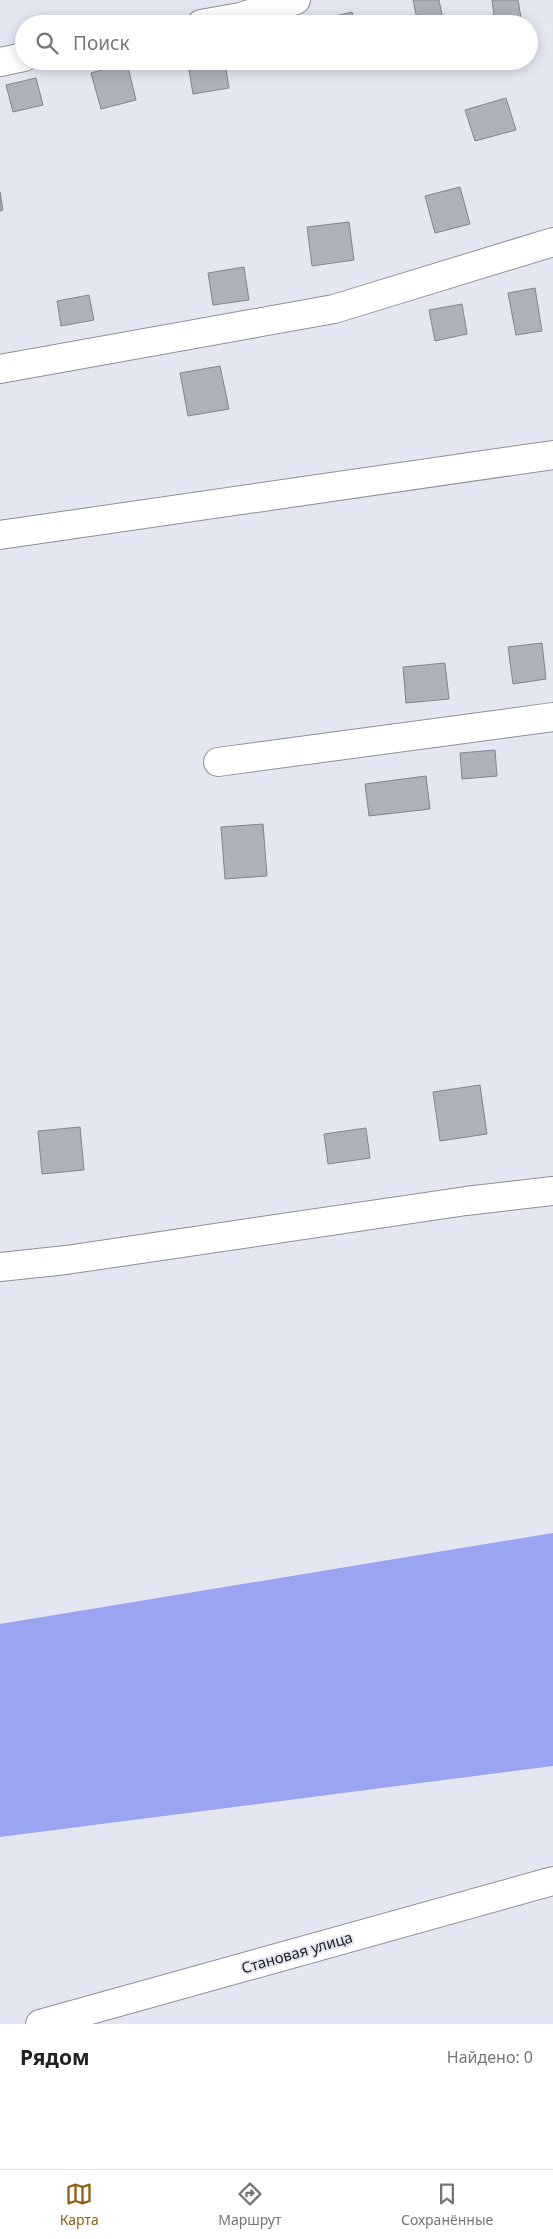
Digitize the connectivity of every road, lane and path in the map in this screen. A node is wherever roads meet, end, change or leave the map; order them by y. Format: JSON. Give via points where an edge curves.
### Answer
{"nodes":[{"id":1,"x":296,"y":0,"type":"edge"},
{"id":2,"x":244,"y":15,"type":"edge"},
{"id":3,"x":15,"y":59,"type":"edge"},
{"id":4,"x":0,"y":62,"type":"edge"},
{"id":5,"x":553,"y":242,"type":"edge"},
{"id":6,"x":0,"y":370,"type":"edge"},
{"id":7,"x":553,"y":455,"type":"edge"},
{"id":8,"x":0,"y":535,"type":"edge"},
{"id":9,"x":553,"y":717,"type":"edge"},
{"id":10,"x":218,"y":762,"type":"dead end"},
{"id":11,"x":553,"y":1191,"type":"edge"},
{"id":12,"x":0,"y":1267,"type":"edge"},
{"id":13,"x":553,"y":1881,"type":"edge"},
{"id":14,"x":40,"y":2024,"type":"edge"}],
"edges":[{"from":1,"to":2,"type":"street"},
{"from":3,"to":4,"type":"street"},
{"from":5,"to":6,"type":"street","via":[[334,309]]},
{"from":7,"to":8,"type":"street"},
{"from":9,"to":10,"type":"street"},
{"from":11,"to":12,"type":"street"},
{"from":13,"to":14,"type":"street","name":"Становая улица"}]}
